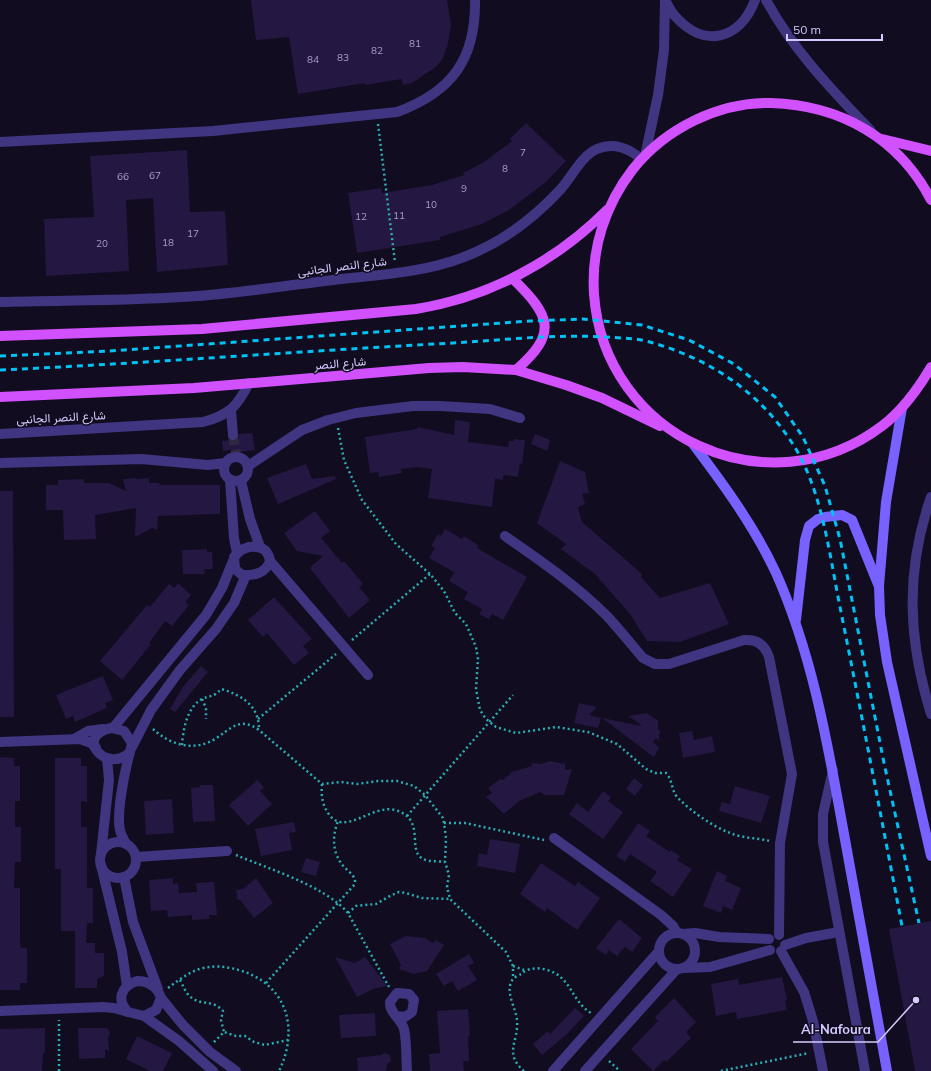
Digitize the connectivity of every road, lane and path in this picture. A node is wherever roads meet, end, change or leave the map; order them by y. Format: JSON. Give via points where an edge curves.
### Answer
{"nodes":[{"id":1,"x":475,"y":0,"type":"edge"},
{"id":2,"x":665,"y":0,"type":"edge"},
{"id":3,"x":755,"y":0,"type":"edge"},
{"id":4,"x":766,"y":0,"type":"edge"},
{"id":5,"x":377,"y":116,"type":"junction"},
{"id":6,"x":872,"y":133,"type":"junction"},
{"id":7,"x":881,"y":139,"type":"junction"},
{"id":8,"x":0,"y":142,"type":"edge"},
{"id":9,"x":931,"y":151,"type":"edge"},
{"id":10,"x":643,"y":158,"type":"junction"},
{"id":11,"x":931,"y":200,"type":"edge"},
{"id":12,"x":609,"y":207,"type":"junction"},
{"id":13,"x":396,"y":273,"type":"junction"},
{"id":14,"x":513,"y":279,"type":"junction"},
{"id":15,"x":0,"y":302,"type":"edge"},
{"id":16,"x":0,"y":336,"type":"edge"},
{"id":17,"x":931,"y":367,"type":"edge"},
{"id":18,"x":516,"y":370,"type":"junction"},
{"id":19,"x":931,"y":375,"type":"edge"},
{"id":20,"x":249,"y":383,"type":"junction"},
{"id":21,"x":918,"y":389,"type":"junction"},
{"id":22,"x":0,"y":397,"type":"edge"},
{"id":23,"x":902,"y":408,"type":"junction"},
{"id":24,"x":231,"y":411,"type":"junction"},
{"id":25,"x":337,"y":418,"type":"junction"},
{"id":26,"x":520,"y":418,"type":"dead end"},
{"id":27,"x":671,"y":431,"type":"junction"},
{"id":28,"x":0,"y":434,"type":"edge"},
{"id":29,"x":233,"y":435,"type":"tunnel mouth"},
{"id":30,"x":693,"y":444,"type":"junction"},
{"id":31,"x":0,"y":463,"type":"edge"},
{"id":32,"x":226,"y":463,"type":"junction"},
{"id":33,"x":208,"y":465,"type":"junction"},
{"id":34,"x":248,"y":466,"type":"junction"},
{"id":35,"x":232,"y":479,"type":"junction"},
{"id":36,"x":931,"y":497,"type":"edge"},
{"id":37,"x":244,"y":498,"type":"junction"},
{"id":38,"x":233,"y":500,"type":"junction"},
{"id":39,"x":505,"y":536,"type":"dead end"},
{"id":40,"x":260,"y":547,"type":"junction"},
{"id":41,"x":235,"y":557,"type":"junction"},
{"id":42,"x":270,"y":560,"type":"junction"},
{"id":43,"x":246,"y":575,"type":"junction"},
{"id":44,"x":879,"y":586,"type":"junction"},
{"id":45,"x":796,"y":621,"type":"junction"},
{"id":46,"x":368,"y":675,"type":"dead end"},
{"id":47,"x":513,"y":695,"type":"dead end"},
{"id":48,"x":202,"y":699,"type":"junction"},
{"id":49,"x":931,"y":714,"type":"edge"},
{"id":50,"x":206,"y":719,"type":"dead end"},
{"id":51,"x":146,"y":720,"type":"junction"},
{"id":52,"x":490,"y":723,"type":"junction"},
{"id":53,"x":108,"y":728,"type":"junction"},
{"id":54,"x":259,"y":730,"type":"junction"},
{"id":55,"x":74,"y":739,"type":"junction"},
{"id":56,"x":0,"y":742,"type":"edge"},
{"id":57,"x":182,"y":745,"type":"junction"},
{"id":58,"x":96,"y":748,"type":"junction"},
{"id":59,"x":131,"y":750,"type":"junction"},
{"id":60,"x":107,"y":758,"type":"junction"},
{"id":61,"x":833,"y":770,"type":"junction"},
{"id":62,"x":322,"y":784,"type":"junction"},
{"id":63,"x":425,"y":795,"type":"junction"},
{"id":64,"x":407,"y":816,"type":"junction"},
{"id":65,"x":338,"y":821,"type":"junction"},
{"id":66,"x":444,"y":823,"type":"junction"},
{"id":67,"x":929,"y":836,"type":"edge"},
{"id":68,"x":558,"y":841,"type":"joint"},
{"id":69,"x":780,"y":842,"type":"junction"},
{"id":70,"x":126,"y":844,"type":"junction"},
{"id":71,"x":227,"y":851,"type":"joint"},
{"id":72,"x":931,"y":854,"type":"edge"},
{"id":73,"x":136,"y":857,"type":"junction"},
{"id":74,"x":101,"y":862,"type":"junction"},
{"id":75,"x":445,"y":862,"type":"junction"},
{"id":76,"x":124,"y":877,"type":"junction"},
{"id":77,"x":450,"y":899,"type":"junction"},
{"id":78,"x":339,"y":903,"type":"junction"},
{"id":79,"x":348,"y":913,"type":"junction"},
{"id":80,"x":839,"y":932,"type":"junction"},
{"id":81,"x":680,"y":934,"type":"junction"},
{"id":82,"x":779,"y":935,"type":"junction"},
{"id":83,"x":769,"y":939,"type":"junction"},
{"id":84,"x":783,"y":948,"type":"junction"},
{"id":85,"x":770,"y":950,"type":"junction"},
{"id":86,"x":659,"y":951,"type":"junction"},
{"id":87,"x":513,"y":966,"type":"junction"},
{"id":88,"x":680,"y":968,"type":"junction"},
{"id":89,"x":524,"y":970,"type":"junction"},
{"id":90,"x":514,"y":979,"type":"junction"},
{"id":91,"x":180,"y":980,"type":"junction"},
{"id":92,"x":266,"y":983,"type":"junction"},
{"id":93,"x":124,"y":990,"type":"junction"},
{"id":94,"x":160,"y":994,"type":"junction"},
{"id":95,"x":394,"y":995,"type":"junction"},
{"id":96,"x":103,"y":1007,"type":"junction"},
{"id":97,"x":60,"y":1009,"type":"junction"},
{"id":98,"x":0,"y":1010,"type":"edge"},
{"id":99,"x":128,"y":1012,"type":"junction"},
{"id":100,"x":412,"y":1012,"type":"junction"},
{"id":101,"x":144,"y":1016,"type":"junction"},
{"id":102,"x":396,"y":1016,"type":"junction"},
{"id":103,"x":600,"y":1018,"type":"junction"},
{"id":104,"x":224,"y":1032,"type":"junction"},
{"id":105,"x":404,"y":1033,"type":"junction"},
{"id":106,"x":288,"y":1040,"type":"junction"},
{"id":107,"x":206,"y":1049,"type":"junction"},
{"id":108,"x":819,"y":1051,"type":"junction"},
{"id":109,"x":59,"y":1071,"type":"edge"},
{"id":110,"x":213,"y":1071,"type":"edge"},
{"id":111,"x":236,"y":1071,"type":"edge"},
{"id":112,"x":279,"y":1071,"type":"edge"},
{"id":113,"x":407,"y":1071,"type":"edge"},
{"id":114,"x":524,"y":1071,"type":"edge"},
{"id":115,"x":554,"y":1071,"type":"edge"},
{"id":116,"x":585,"y":1071,"type":"edge"},
{"id":117,"x":721,"y":1071,"type":"edge"},
{"id":118,"x":823,"y":1071,"type":"edge"},
{"id":119,"x":865,"y":1071,"type":"edge"},
{"id":120,"x":887,"y":1071,"type":"edge"}],
"edges":[{"from":1,"to":5,"type":"street","via":[[475,23],[471,44],[450,80],[435,94],[417,105]]},
{"from":2,"to":3,"type":"street","via":[[675,16],[689,28],[715,37],[730,31],[744,20]]},
{"from":2,"to":10,"type":"street","via":[[664,50],[658,95]]},
{"from":4,"to":6,"type":"street","via":[[817,74]]},
{"from":5,"to":8,"type":"street","via":[[213,131]]},
{"from":5,"to":13,"type":"path"},
{"from":6,"to":7,"type":"main road"},
{"from":6,"to":10,"type":"main road","via":[[836,114],[822,110],[796,104],[754,103],[714,112],[689,124],[677,130]]},
{"from":7,"to":9,"type":"main road"},
{"from":7,"to":11,"type":"main road","via":[[904,160],[923,184]]},
{"from":10,"to":12,"type":"main road"},
{"from":10,"to":13,"type":"street","name":"شارع النصر الجانبى","via":[[622,147],[599,148],[586,156],[544,206],[509,234],[448,263]]},
{"from":12,"to":14,"type":"main road","via":[[580,235],[550,258]]},
{"from":12,"to":27,"type":"main road","via":[[598,241],[593,277],[599,327],[605,348],[621,380],[644,408]]},
{"from":13,"to":15,"type":"street","name":"شارع النصر الجانبى","via":[[197,296]]},
{"from":14,"to":16,"type":"main road","via":[[448,304],[416,309],[202,329]]},
{"from":14,"to":18,"type":"main road","via":[[535,301],[542,312],[544,322],[544,337],[538,348]]},
{"from":17,"to":21,"type":"main road"},
{"from":18,"to":20,"type":"main road","name":"شارع النصر","via":[[429,368]]},
{"from":18,"to":27,"type":"main road","name":"شارع النصر","via":[[602,398]]},
{"from":19,"to":21,"type":"main road"},
{"from":20,"to":22,"type":"main road","name":"شارع النصر"},
{"from":20,"to":24,"type":"street","name":"شارع النصر الجانبى","via":[[240,401]]},
{"from":21,"to":23,"type":"main road"},
{"from":23,"to":30,"type":"main road","via":[[862,439],[816,458],[791,462],[747,461],[716,454]]},
{"from":23,"to":44,"type":"main road","via":[[886,502]]},
{"from":24,"to":28,"type":"street","name":"شارع النصر الجانبى","via":[[203,422]]},
{"from":24,"to":29,"type":"street"},
{"from":25,"to":26,"type":"street","via":[[413,406],[490,409]]},
{"from":25,"to":34,"type":"street","via":[[302,430]]},
{"from":25,"to":52,"type":"path","via":[[344,460],[362,500],[400,548],[430,574],[450,600],[455,613],[466,624],[478,659],[476,690],[480,710]]},
{"from":27,"to":30,"type":"main road"},
{"from":30,"to":45,"type":"main road","via":[[740,509],[775,572]]},
{"from":31,"to":33,"type":"street","via":[[142,459]]},
{"from":32,"to":33,"type":"street"},
{"from":32,"to":34,"type":"street","via":[[236,455]]},
{"from":32,"to":35,"type":"street","via":[[225,472]]},
{"from":33,"to":35,"type":"street"},
{"from":34,"to":35,"type":"street","via":[[248,473]]},
{"from":35,"to":37,"type":"street"},
{"from":35,"to":38,"type":"street"},
{"from":36,"to":49,"type":"street","via":[[924,516],[916,557],[912,598],[920,680]]},
{"from":37,"to":38,"type":"street"},
{"from":37,"to":40,"type":"street"},
{"from":38,"to":41,"type":"street"},
{"from":39,"to":69,"type":"street","via":[[557,572],[579,591],[648,662],[669,664],[744,640],[755,640],[764,647],[769,658],[792,774]]},
{"from":40,"to":41,"type":"street","via":[[249,547]]},
{"from":40,"to":42,"type":"street","via":[[268,553]]},
{"from":41,"to":43,"type":"street","via":[[238,573]]},
{"from":41,"to":53,"type":"street","via":[[222,588],[206,615]]},
{"from":42,"to":43,"type":"street","via":[[262,571]]},
{"from":42,"to":46,"type":"street"},
{"from":43,"to":51,"type":"street","via":[[234,603],[216,629],[180,670]]},
{"from":44,"to":45,"type":"main road","via":[[852,520],[842,515],[818,519],[809,526],[805,540]]},
{"from":44,"to":67,"type":"main road","via":[[880,615],[888,662]]},
{"from":45,"to":61,"type":"main road","via":[[812,675]]},
{"from":47,"to":52,"type":"path"},
{"from":48,"to":50,"type":"path","via":[[206,708]]},
{"from":48,"to":54,"type":"path","via":[[212,697],[221,690],[240,696],[251,704]]},
{"from":48,"to":57,"type":"path","via":[[189,714]]},
{"from":51,"to":57,"type":"path","via":[[161,736]]},
{"from":51,"to":59,"type":"street"},
{"from":52,"to":63,"type":"path"},
{"from":52,"to":69,"type":"path","via":[[516,734],[556,727],[578,729],[598,735],[617,744],[646,769],[655,773],[666,773],[678,798],[718,826],[731,833]]},
{"from":53,"to":55,"type":"street","via":[[88,731]]},
{"from":53,"to":58,"type":"street","via":[[94,737]]},
{"from":53,"to":59,"type":"street","via":[[124,732],[129,737]]},
{"from":54,"to":57,"type":"path","via":[[248,725],[236,725],[205,744]]},
{"from":54,"to":62,"type":"path"},
{"from":55,"to":56,"type":"street"},
{"from":55,"to":58,"type":"street","via":[[86,740]]},
{"from":58,"to":60,"type":"street"},
{"from":59,"to":60,"type":"street","via":[[120,759]]},
{"from":59,"to":70,"type":"street","via":[[119,823]]},
{"from":60,"to":74,"type":"street","via":[[109,780]]},
{"from":61,"to":80,"type":"street","via":[[822,828]]},
{"from":61,"to":120,"type":"main road"},
{"from":62,"to":63,"type":"path","via":[[397,781],[414,786]]},
{"from":62,"to":65,"type":"path","via":[[321,792],[325,807]]},
{"from":63,"to":64,"type":"path"},
{"from":63,"to":66,"type":"path"},
{"from":64,"to":65,"type":"path","via":[[383,809],[352,821]]},
{"from":64,"to":75,"type":"path","via":[[414,827],[415,849],[419,856],[429,861]]},
{"from":65,"to":78,"type":"path","via":[[334,835],[335,849],[340,863],[356,881]]},
{"from":66,"to":68,"type":"path","via":[[465,823]]},
{"from":66,"to":75,"type":"path"},
{"from":67,"to":72,"type":"main road"},
{"from":68,"to":81,"type":"street","via":[[661,915]]},
{"from":69,"to":82,"type":"street"},
{"from":70,"to":73,"type":"street","via":[[131,847]]},
{"from":70,"to":74,"type":"street","via":[[110,844],[105,848]]},
{"from":71,"to":73,"type":"street"},
{"from":71,"to":78,"type":"path","via":[[319,891]]},
{"from":73,"to":76,"type":"street","via":[[134,867]]},
{"from":74,"to":76,"type":"street","via":[[107,874],[112,877]]},
{"from":74,"to":93,"type":"street","via":[[122,952]]},
{"from":75,"to":77,"type":"path","via":[[449,875],[447,887]]},
{"from":76,"to":94,"type":"street","via":[[133,922]]},
{"from":77,"to":79,"type":"path","via":[[422,898],[400,892],[376,904],[356,906]]},
{"from":77,"to":87,"type":"path","via":[[500,945]]},
{"from":78,"to":79,"type":"path"},
{"from":78,"to":92,"type":"path"},
{"from":79,"to":95,"type":"path"},
{"from":80,"to":84,"type":"street","via":[[806,938]]},
{"from":80,"to":119,"type":"street"},
{"from":81,"to":83,"type":"street"},
{"from":81,"to":86,"type":"street","via":[[664,938]]},
{"from":81,"to":88,"type":"street","via":[[689,938],[695,951],[693,958]]},
{"from":82,"to":83,"type":"street","via":[[771,936]]},
{"from":82,"to":84,"type":"street","via":[[782,937]]},
{"from":83,"to":85,"type":"street"},
{"from":84,"to":85,"type":"street","via":[[777,952]]},
{"from":84,"to":108,"type":"street","via":[[804,992]]},
{"from":85,"to":88,"type":"street","via":[[710,967]]},
{"from":86,"to":88,"type":"street","via":[[664,964]]},
{"from":86,"to":103,"type":"street"},
{"from":87,"to":89,"type":"path"},
{"from":87,"to":90,"type":"path"},
{"from":88,"to":116,"type":"street"},
{"from":89,"to":90,"type":"path"},
{"from":89,"to":103,"type":"path","via":[[541,968],[560,976],[569,984],[576,1000],[584,1009]]},
{"from":90,"to":114,"type":"path","via":[[510,996],[516,1013],[517,1027],[513,1055],[516,1064]]},
{"from":91,"to":92,"type":"path","via":[[194,971],[217,966],[249,973]]},
{"from":91,"to":94,"type":"path"},
{"from":91,"to":104,"type":"path","via":[[192,998],[199,1002],[212,1003],[223,1011],[221,1020]]},
{"from":92,"to":106,"type":"path","via":[[283,1003],[288,1020]]},
{"from":93,"to":94,"type":"street","via":[[137,981],[143,981]]},
{"from":93,"to":96,"type":"street"},
{"from":93,"to":99,"type":"street","via":[[122,1004]]},
{"from":94,"to":101,"type":"street","via":[[156,1010]]},
{"from":94,"to":107,"type":"street"},
{"from":95,"to":100,"type":"street","via":[[401,992],[409,994],[414,1000]]},
{"from":95,"to":102,"type":"street","via":[[390,1006]]},
{"from":96,"to":97,"type":"street"},
{"from":96,"to":99,"type":"street"},
{"from":97,"to":98,"type":"street"},
{"from":97,"to":109,"type":"path"},
{"from":99,"to":101,"type":"street"},
{"from":100,"to":102,"type":"street","via":[[405,1016]]},
{"from":100,"to":105,"type":"street"},
{"from":101,"to":110,"type":"street","via":[[179,1041]]},
{"from":102,"to":105,"type":"street","via":[[402,1024]]},
{"from":103,"to":115,"type":"street"},
{"from":104,"to":106,"type":"path","via":[[245,1036],[265,1045]]},
{"from":104,"to":107,"type":"path"},
{"from":105,"to":113,"type":"street"},
{"from":106,"to":112,"type":"path","via":[[284,1062]]},
{"from":107,"to":111,"type":"street"},
{"from":108,"to":117,"type":"path"},
{"from":108,"to":118,"type":"street"}]}
